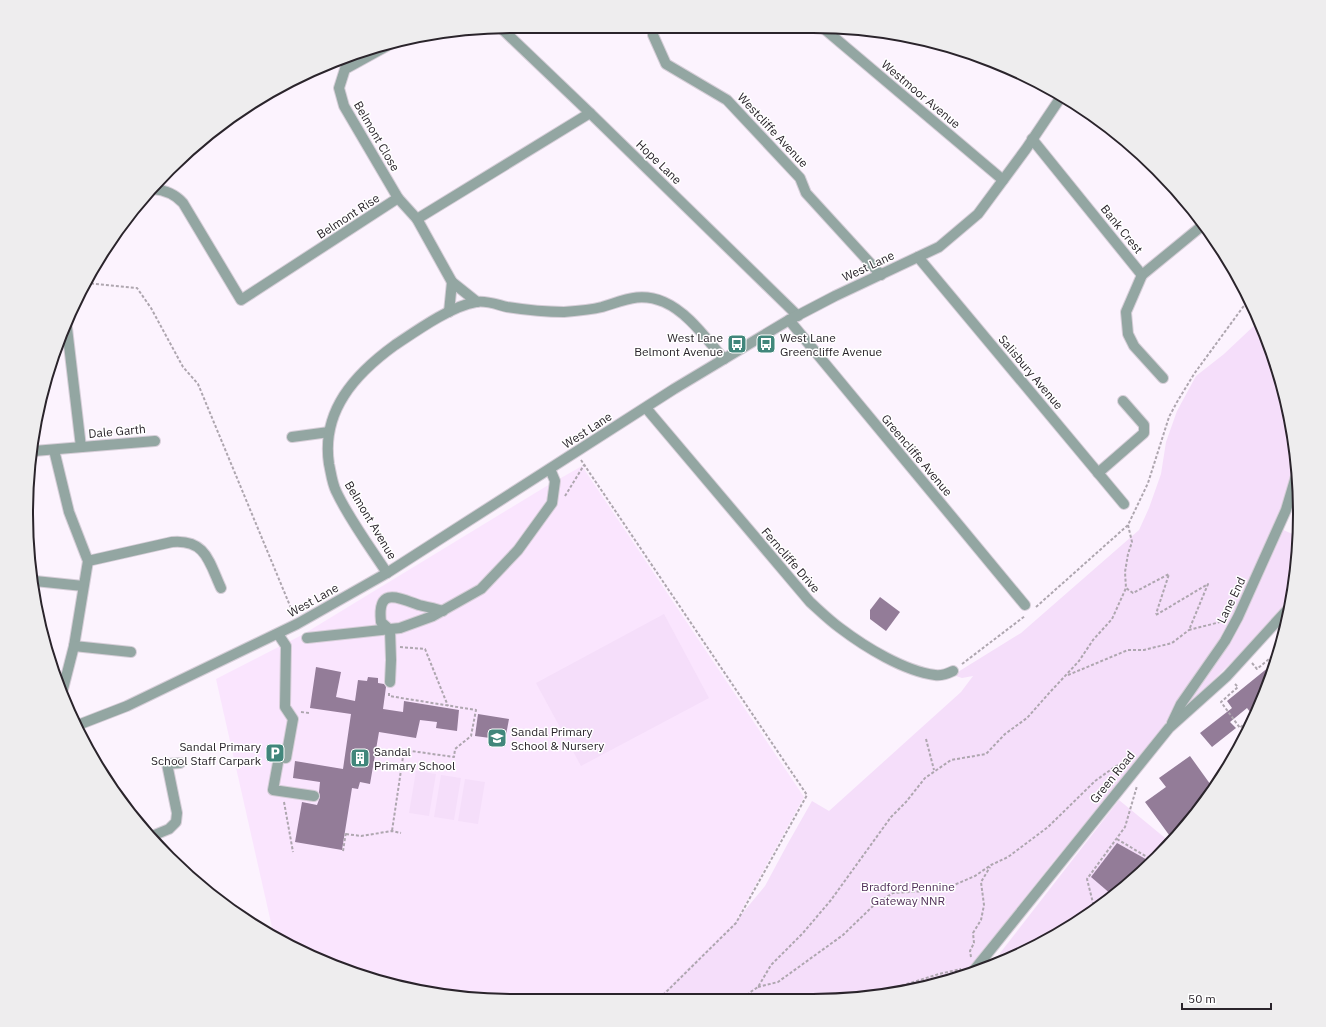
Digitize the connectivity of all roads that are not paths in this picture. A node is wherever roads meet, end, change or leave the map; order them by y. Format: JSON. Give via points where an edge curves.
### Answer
{"nodes":[{"id":1,"x":506,"y":33,"type":"edge"},
{"id":2,"x":830,"y":34,"type":"edge"},
{"id":3,"x":653,"y":35,"type":"dead end"},
{"id":4,"x":370,"y":56,"type":"edge"},
{"id":5,"x":1059,"y":101,"type":"edge"},
{"id":6,"x":590,"y":113,"type":"junction"},
{"id":7,"x":1032,"y":139,"type":"junction"},
{"id":8,"x":1003,"y":180,"type":"junction"},
{"id":9,"x":159,"y":190,"type":"edge"},
{"id":10,"x":398,"y":198,"type":"junction"},
{"id":11,"x":417,"y":219,"type":"junction"},
{"id":12,"x":1199,"y":228,"type":"edge"},
{"id":13,"x":918,"y":257,"type":"junction"},
{"id":14,"x":881,"y":274,"type":"junction"},
{"id":15,"x":1142,"y":275,"type":"junction"},
{"id":16,"x":452,"y":282,"type":"junction"},
{"id":17,"x":477,"y":302,"type":"junction"},
{"id":18,"x":449,"y":312,"type":"junction"},
{"id":19,"x":793,"y":318,"type":"junction"},
{"id":20,"x":65,"y":342,"type":"edge"},
{"id":21,"x":724,"y":358,"type":"junction"},
{"id":22,"x":1163,"y":378,"type":"dead end"},
{"id":23,"x":1123,"y":401,"type":"dead end"},
{"id":24,"x":646,"y":408,"type":"junction"},
{"id":25,"x":329,"y":432,"type":"junction"},
{"id":26,"x":292,"y":437,"type":"dead end"},
{"id":27,"x":155,"y":441,"type":"dead end"},
{"id":28,"x":81,"y":448,"type":"junction"},
{"id":29,"x":54,"y":450,"type":"junction"},
{"id":30,"x":37,"y":451,"type":"edge"},
{"id":31,"x":550,"y":469,"type":"junction"},
{"id":32,"x":1098,"y":473,"type":"junction"},
{"id":33,"x":1292,"y":489,"type":"edge"},
{"id":34,"x":1293,"y":501,"type":"edge"},
{"id":35,"x":1124,"y":504,"type":"dead end"},
{"id":36,"x":1286,"y":510,"type":"junction"},
{"id":37,"x":88,"y":561,"type":"junction"},
{"id":38,"x":387,"y":572,"type":"junction"},
{"id":39,"x":38,"y":581,"type":"edge"},
{"id":40,"x":83,"y":586,"type":"junction"},
{"id":41,"x":221,"y":588,"type":"dead end"},
{"id":42,"x":1025,"y":605,"type":"dead end"},
{"id":43,"x":443,"y":611,"type":"junction"},
{"id":44,"x":1282,"y":616,"type":"edge"},
{"id":45,"x":390,"y":630,"type":"junction"},
{"id":46,"x":278,"y":634,"type":"junction"},
{"id":47,"x":307,"y":638,"type":"dead end"},
{"id":48,"x":74,"y":646,"type":"junction"},
{"id":49,"x":131,"y":652,"type":"dead end"},
{"id":50,"x":953,"y":671,"type":"dead end"},
{"id":51,"x":390,"y":682,"type":"road end"},
{"id":52,"x":65,"y":683,"type":"edge"},
{"id":53,"x":82,"y":723,"type":"edge"},
{"id":54,"x":1169,"y":728,"type":"junction"},
{"id":55,"x":180,"y":763,"type":"dead end"},
{"id":56,"x":314,"y":796,"type":"dead end"},
{"id":57,"x":156,"y":834,"type":"edge"},
{"id":58,"x":980,"y":963,"type":"edge"}],
"edges":[{"from":1,"to":6,"type":"street","name":"Hope Lane"},
{"from":2,"to":8,"type":"street","name":"Westmoor Avenue"},
{"from":3,"to":14,"type":"street","name":"Westcliffe Avenue","via":[[666,64],[727,100],[800,178],[806,193]]},
{"from":4,"to":10,"type":"street","name":"Belmont Close","via":[[345,69],[339,88],[344,106]]},
{"from":5,"to":7,"type":"street","name":"West Lane"},
{"from":6,"to":11,"type":"street"},
{"from":6,"to":19,"type":"street","name":"Hope Lane"},
{"from":7,"to":8,"type":"street","name":"West Lane"},
{"from":7,"to":15,"type":"street","name":"Bank Crest"},
{"from":8,"to":13,"type":"street","name":"West Lane","via":[[978,214],[939,247]]},
{"from":9,"to":10,"type":"street","name":"Belmont Rise","via":[[170,193],[183,203],[241,300]]},
{"from":10,"to":11,"type":"street","name":"Belmont Rise"},
{"from":11,"to":16,"type":"street","name":"Belmont Rise"},
{"from":12,"to":15,"type":"street"},
{"from":13,"to":14,"type":"street","name":"West Lane"},
{"from":13,"to":32,"type":"street","name":"Salisbury Avenue"},
{"from":14,"to":19,"type":"street","name":"West Lane"},
{"from":15,"to":22,"type":"street","via":[[1126,312],[1128,334],[1134,346]]},
{"from":16,"to":17,"type":"street"},
{"from":16,"to":18,"type":"street"},
{"from":17,"to":18,"type":"street","name":"Belmont Avenue"},
{"from":17,"to":21,"type":"street","name":"Belmont Avenue","via":[[552,312],[602,307],[633,297],[648,298],[682,313]]},
{"from":18,"to":25,"type":"street","name":"Belmont Avenue","via":[[405,338],[367,367],[342,398]]},
{"from":19,"to":21,"type":"street","name":"West Lane"},
{"from":19,"to":42,"type":"street","name":"Greencliffe Avenue"},
{"from":20,"to":28,"type":"street"},
{"from":21,"to":24,"type":"street","name":"West Lane"},
{"from":23,"to":32,"type":"street","via":[[1144,425],[1144,433]]},
{"from":24,"to":31,"type":"street","name":"West Lane"},
{"from":24,"to":50,"type":"street","name":"Ferncliffe Drive","via":[[810,602],[839,627],[865,645],[907,667],[936,676],[947,675]]},
{"from":25,"to":26,"type":"street"},
{"from":25,"to":38,"type":"street","name":"Belmont Avenue","via":[[328,455],[336,490]]},
{"from":27,"to":28,"type":"street","name":"Dale Garth"},
{"from":28,"to":29,"type":"street","name":"Dale Garth"},
{"from":29,"to":30,"type":"street","name":"Dale Garth"},
{"from":29,"to":37,"type":"street","via":[[69,512]]},
{"from":31,"to":38,"type":"street","name":"West Lane"},
{"from":31,"to":43,"type":"street","via":[[555,482],[552,503],[518,550],[480,589]]},
{"from":32,"to":35,"type":"street","name":"Salisbury Avenue"},
{"from":33,"to":36,"type":"street","name":"Lane End"},
{"from":34,"to":36,"type":"street"},
{"from":36,"to":54,"type":"street","name":"Lane End","via":[[1238,617],[1225,641],[1180,704]]},
{"from":37,"to":40,"type":"street"},
{"from":37,"to":41,"type":"street","via":[[172,542],[193,543],[201,548],[207,557]]},
{"from":38,"to":46,"type":"street","name":"West Lane"},
{"from":39,"to":40,"type":"street"},
{"from":40,"to":48,"type":"street"},
{"from":43,"to":45,"type":"street","via":[[422,621]]},
{"from":43,"to":45,"type":"street","via":[[403,598],[387,598],[381,604],[381,622]]},
{"from":44,"to":54,"type":"street","name":"Green Road","via":[[1227,676]]},
{"from":45,"to":47,"type":"street"},
{"from":45,"to":51,"type":"street"},
{"from":46,"to":53,"type":"street","name":"West Lane","via":[[127,706]]},
{"from":46,"to":56,"type":"street","via":[[286,646],[285,707],[292,718],[286,758],[279,757],[273,790]]},
{"from":48,"to":49,"type":"street"},
{"from":48,"to":52,"type":"street"},
{"from":54,"to":58,"type":"street","name":"Green Road"},
{"from":55,"to":57,"type":"street","via":[[168,764],[177,813],[176,822],[169,830]]}]}
